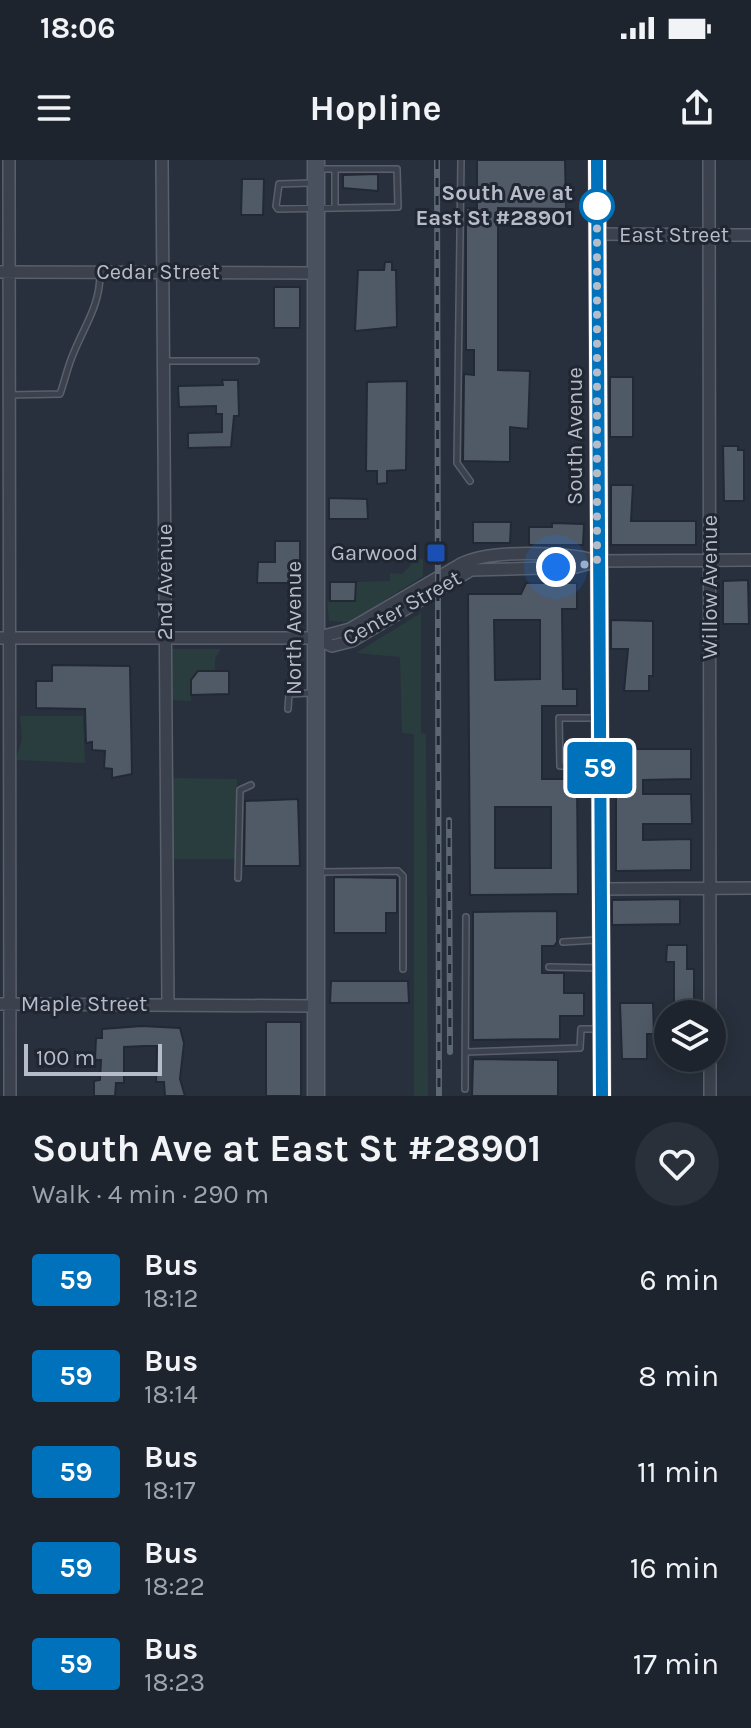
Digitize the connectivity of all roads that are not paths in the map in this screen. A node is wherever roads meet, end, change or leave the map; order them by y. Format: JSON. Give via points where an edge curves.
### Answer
{"nodes":[{"id":1,"x":9,"y":160,"type":"edge"},
{"id":2,"x":162,"y":160,"type":"edge"},
{"id":3,"x":461,"y":160,"type":"edge"},
{"id":4,"x":597,"y":160,"type":"edge"},
{"id":5,"x":709,"y":160,"type":"edge"},
{"id":6,"x":335,"y":169,"type":"junction"},
{"id":7,"x":312,"y":174,"type":"edge"},
{"id":8,"x":335,"y":208,"type":"junction"},
{"id":9,"x":309,"y":209,"type":"junction"},
{"id":10,"x":597,"y":234,"type":"junction"},
{"id":11,"x":709,"y":235,"type":"junction"},
{"id":12,"x":751,"y":235,"type":"edge"},
{"id":13,"x":4,"y":272,"type":"edge"},
{"id":14,"x":100,"y":272,"type":"junction"},
{"id":15,"x":162,"y":272,"type":"junction"},
{"id":16,"x":316,"y":273,"type":"junction"},
{"id":17,"x":163,"y":361,"type":"junction"},
{"id":18,"x":256,"y":361,"type":"dead end"},
{"id":19,"x":9,"y":395,"type":"junction"},
{"id":20,"x":470,"y":481,"type":"dead end"},
{"id":21,"x":751,"y":560,"type":"edge"},
{"id":22,"x":597,"y":561,"type":"junction"},
{"id":23,"x":710,"y":561,"type":"junction"},
{"id":24,"x":165,"y":637,"type":"junction"},
{"id":25,"x":5,"y":638,"type":"edge"},
{"id":26,"x":316,"y":638,"type":"junction"},
{"id":27,"x":316,"y":693,"type":"junction"},
{"id":28,"x":288,"y":709,"type":"dead end"},
{"id":29,"x":600,"y":718,"type":"junction"},
{"id":30,"x":600,"y":766,"type":"junction"},
{"id":31,"x":251,"y":785,"type":"dead end"},
{"id":32,"x":315,"y":872,"type":"junction"},
{"id":33,"x":238,"y":878,"type":"dead end"},
{"id":34,"x":710,"y":888,"type":"junction"},
{"id":35,"x":751,"y":888,"type":"edge"},
{"id":36,"x":603,"y":889,"type":"junction"},
{"id":37,"x":466,"y":917,"type":"dead end"},
{"id":38,"x":602,"y":940,"type":"junction"},
{"id":39,"x":563,"y":942,"type":"dead end"},
{"id":40,"x":549,"y":967,"type":"dead end"},
{"id":41,"x":602,"y":968,"type":"junction"},
{"id":42,"x":403,"y":969,"type":"dead end"},
{"id":43,"x":710,"y":1000,"type":"edge"},
{"id":44,"x":5,"y":1004,"type":"edge"},
{"id":45,"x":168,"y":1005,"type":"junction"},
{"id":46,"x":315,"y":1006,"type":"junction"},
{"id":47,"x":602,"y":1029,"type":"junction"},
{"id":48,"x":466,"y":1052,"type":"junction"},
{"id":49,"x":710,"y":1072,"type":"edge"},
{"id":50,"x":465,"y":1089,"type":"dead end"},
{"id":51,"x":10,"y":1096,"type":"edge"},
{"id":52,"x":316,"y":1096,"type":"edge"},
{"id":53,"x":602,"y":1096,"type":"edge"},
{"id":54,"x":710,"y":1096,"type":"edge"}],
"edges":[{"from":1,"to":13,"type":"street"},
{"from":2,"to":15,"type":"street","name":"2nd Avenue"},
{"from":3,"to":20,"type":"lane","via":[[457,463]]},
{"from":4,"to":10,"type":"main road","name":"South Avenue"},
{"from":5,"to":11,"type":"street","name":"Willow Avenue"},
{"from":6,"to":7,"type":"lane"},
{"from":6,"to":8,"type":"lane"},
{"from":6,"to":8,"type":"lane","via":[[397,169],[398,207]]},
{"from":7,"to":9,"type":"main road","name":"North Avenue"},
{"from":7,"to":9,"type":"lane","via":[[279,184],[276,206]]},
{"from":8,"to":9,"type":"lane"},
{"from":9,"to":16,"type":"main road","name":"North Avenue"},
{"from":10,"to":11,"type":"street","name":"East Street"},
{"from":10,"to":22,"type":"main road","name":"South Avenue"},
{"from":11,"to":12,"type":"street","name":"East Street"},
{"from":11,"to":23,"type":"street","name":"Willow Avenue"},
{"from":13,"to":14,"type":"street","name":"Cedar Street"},
{"from":13,"to":19,"type":"street"},
{"from":14,"to":15,"type":"street","name":"Cedar Street"},
{"from":14,"to":19,"type":"lane","via":[[97,301],[60,394]]},
{"from":15,"to":16,"type":"street","name":"Cedar Street"},
{"from":15,"to":17,"type":"street","name":"2nd Avenue"},
{"from":16,"to":26,"type":"main road","name":"North Avenue"},
{"from":17,"to":18,"type":"lane"},
{"from":17,"to":24,"type":"street","name":"2nd Avenue"},
{"from":19,"to":25,"type":"street"},
{"from":21,"to":23,"type":"street","name":"Center Street"},
{"from":22,"to":23,"type":"street","name":"Center Street"},
{"from":22,"to":26,"type":"street","name":"Center Street","via":[[576,567],[471,570],[352,641],[332,646]]},
{"from":22,"to":29,"type":"main road","name":"South Avenue"},
{"from":23,"to":34,"type":"street","name":"Willow Avenue"},
{"from":24,"to":25,"type":"street","name":"Center Street"},
{"from":24,"to":26,"type":"street","name":"Center Street"},
{"from":24,"to":45,"type":"street","name":"2nd Avenue"},
{"from":25,"to":44,"type":"street"},
{"from":26,"to":27,"type":"main road","name":"North Avenue"},
{"from":27,"to":28,"type":"lane","via":[[290,692]]},
{"from":27,"to":32,"type":"main road","name":"North Avenue"},
{"from":29,"to":30,"type":"main road","name":"South Avenue"},
{"from":29,"to":30,"type":"lane","via":[[559,718],[560,766]]},
{"from":30,"to":36,"type":"main road","name":"South Avenue"},
{"from":31,"to":33,"type":"lane","via":[[240,790]]},
{"from":32,"to":42,"type":"lane","via":[[398,871],[403,876]]},
{"from":32,"to":46,"type":"main road","name":"North Avenue"},
{"from":34,"to":35,"type":"street"},
{"from":34,"to":36,"type":"street"},
{"from":34,"to":43,"type":"street","name":"Willow Avenue"},
{"from":36,"to":38,"type":"main road","name":"South Avenue"},
{"from":37,"to":48,"type":"lane"},
{"from":38,"to":39,"type":"lane"},
{"from":38,"to":41,"type":"main road","name":"South Avenue"},
{"from":40,"to":41,"type":"lane"},
{"from":41,"to":47,"type":"main road","name":"South Avenue"},
{"from":44,"to":45,"type":"street","name":"Maple Street"},
{"from":44,"to":51,"type":"street"},
{"from":45,"to":46,"type":"street","name":"Maple Street"},
{"from":46,"to":52,"type":"main road","name":"North Avenue"},
{"from":47,"to":48,"type":"lane","via":[[581,1029],[580,1048]]},
{"from":47,"to":53,"type":"main road","name":"South Avenue"},
{"from":48,"to":50,"type":"lane"},
{"from":49,"to":54,"type":"street"}]}
